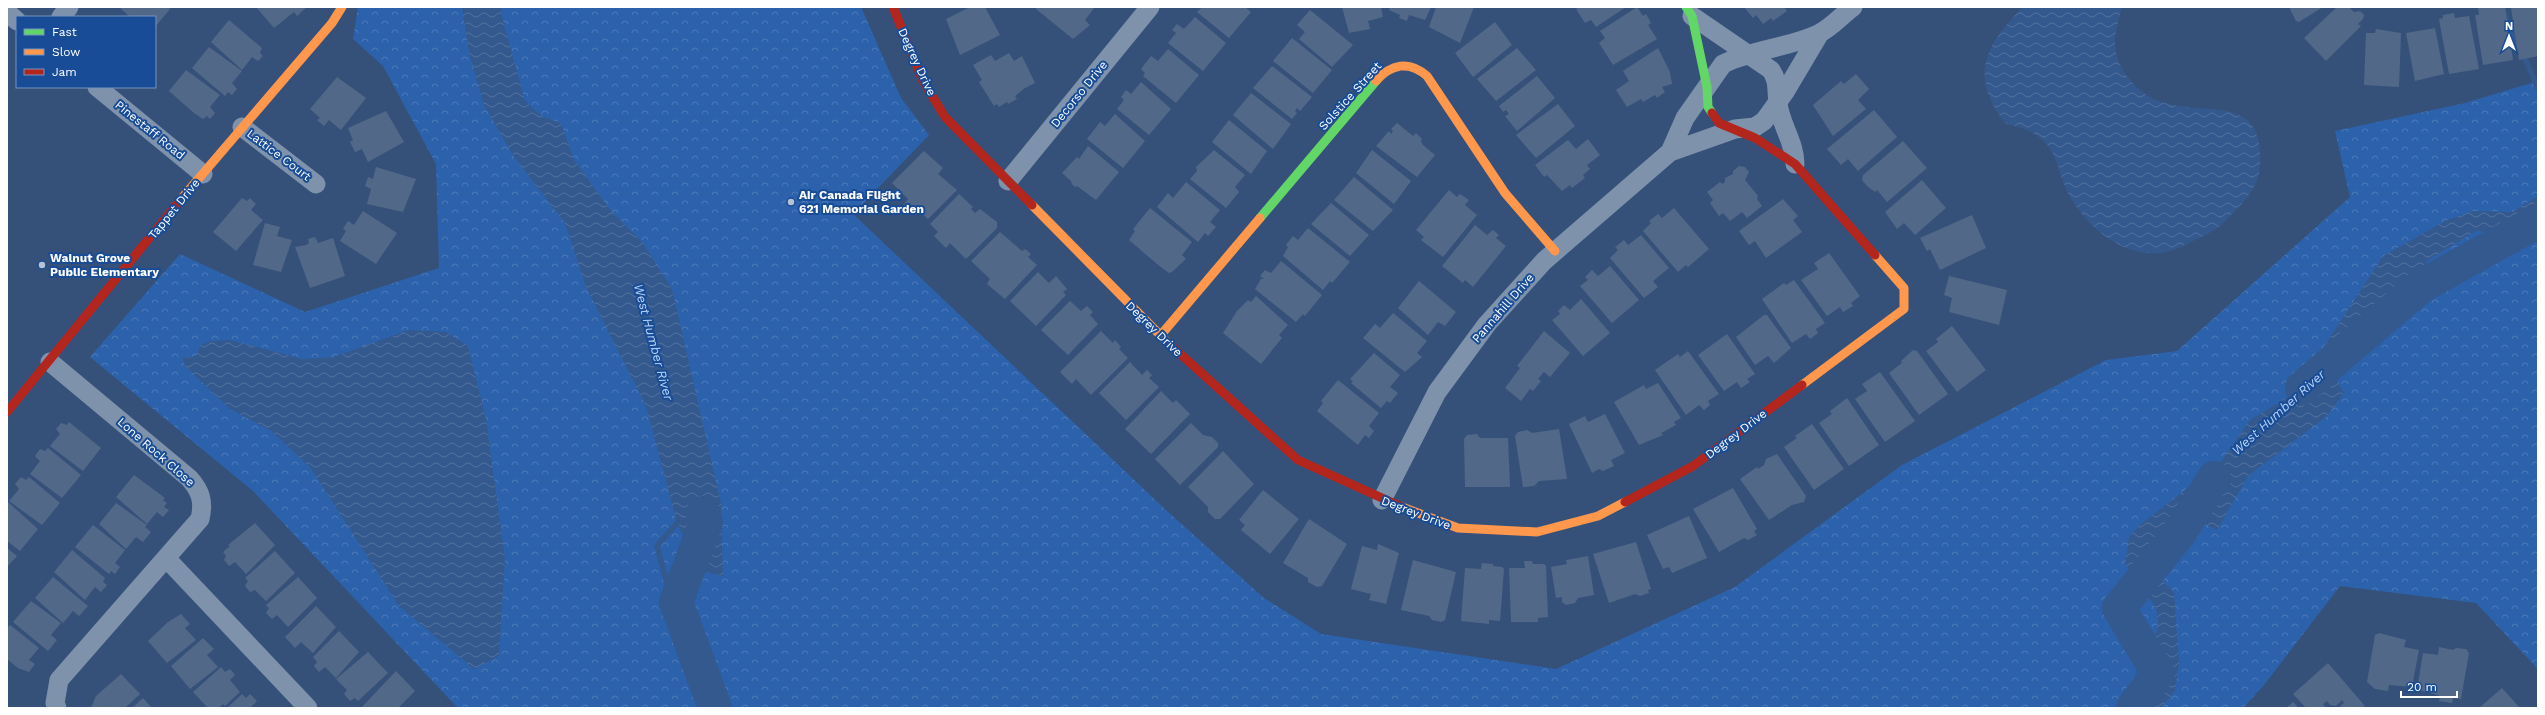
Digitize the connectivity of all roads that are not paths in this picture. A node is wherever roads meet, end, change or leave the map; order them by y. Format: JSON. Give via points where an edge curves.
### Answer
{"nodes":[{"id":1,"x":69,"y":7,"type":"edge"},
{"id":2,"x":342,"y":7,"type":"edge"},
{"id":3,"x":893,"y":7,"type":"edge"},
{"id":4,"x":1150,"y":7,"type":"edge"},
{"id":5,"x":1853,"y":7,"type":"edge"},
{"id":6,"x":7,"y":12,"type":"edge"},
{"id":7,"x":1689,"y":12,"type":"edge"},
{"id":8,"x":62,"y":16,"type":"edge"},
{"id":9,"x":16,"y":19,"type":"edge"},
{"id":10,"x":1820,"y":33,"type":"junction"},
{"id":11,"x":1749,"y":56,"type":"junction"},
{"id":12,"x":1707,"y":87,"type":"junction"},
{"id":13,"x":98,"y":88,"type":"edge"},
{"id":14,"x":1778,"y":103,"type":"junction"},
{"id":15,"x":242,"y":127,"type":"junction"},
{"id":16,"x":1734,"y":129,"type":"junction"},
{"id":17,"x":1670,"y":152,"type":"junction"},
{"id":18,"x":1795,"y":164,"type":"junction"},
{"id":19,"x":203,"y":174,"type":"junction"},
{"id":20,"x":1008,"y":181,"type":"junction"},
{"id":21,"x":316,"y":184,"type":"dead end"},
{"id":22,"x":1555,"y":251,"type":"junction"},
{"id":23,"x":1160,"y":336,"type":"junction"},
{"id":24,"x":50,"y":362,"type":"junction"},
{"id":25,"x":7,"y":412,"type":"edge"},
{"id":26,"x":1382,"y":500,"type":"junction"},
{"id":27,"x":166,"y":558,"type":"junction"},
{"id":28,"x":58,"y":708,"type":"edge"},
{"id":29,"x":308,"y":708,"type":"edge"}],
"edges":[{"from":1,"to":8,"type":"street"},
{"from":2,"to":15,"type":"street","name":"Tappet Drive","via":[[332,23]]},
{"from":3,"to":20,"type":"street","name":"Degrey Drive","via":[[923,81],[945,117]]},
{"from":4,"to":20,"type":"street","name":"Decorso Drive"},
{"from":5,"to":10,"type":"street","name":"Pannahill Drive"},
{"from":6,"to":9,"type":"street"},
{"from":7,"to":11,"type":"street"},
{"from":7,"to":12,"type":"street"},
{"from":10,"to":11,"type":"street","name":"Pannahill Drive","via":[[1787,46]]},
{"from":10,"to":14,"type":"street","name":"Pannahill Drive"},
{"from":11,"to":12,"type":"street","name":"Pannahill Drive","via":[[1723,64]]},
{"from":11,"to":14,"type":"street","via":[[1771,70],[1778,80]]},
{"from":12,"to":16,"type":"street","via":[[1708,107],[1720,123]]},
{"from":12,"to":17,"type":"street","name":"Pannahill Drive","via":[[1685,118]]},
{"from":13,"to":19,"type":"street","name":"Pinestaff Road"},
{"from":14,"to":16,"type":"street","name":"Pannahill Drive","via":[[1764,121],[1755,127]]},
{"from":14,"to":18,"type":"street","via":[[1793,146]]},
{"from":15,"to":19,"type":"street","name":"Tappet Drive"},
{"from":15,"to":21,"type":"street","name":"Lattice Court"},
{"from":16,"to":17,"type":"street","name":"Pannahill Drive"},
{"from":16,"to":18,"type":"street","name":"Degrey Drive","via":[[1755,138]]},
{"from":17,"to":22,"type":"street","name":"Pannahill Drive"},
{"from":18,"to":26,"type":"street","name":"Degrey Drive","via":[[1904,288],[1904,309],[1693,466],[1598,516],[1537,532],[1458,528]]},
{"from":19,"to":24,"type":"street","name":"Tappet Drive"},
{"from":20,"to":23,"type":"street","name":"Degrey Drive"},
{"from":22,"to":23,"type":"street","name":"Solstice Street","via":[[1505,193],[1427,76],[1414,66],[1396,65],[1382,74]]},
{"from":22,"to":26,"type":"street","name":"Pannahill Drive","via":[[1487,324],[1437,392]]},
{"from":23,"to":26,"type":"street","name":"Degrey Drive","via":[[1298,460]]},
{"from":24,"to":25,"type":"street","name":"Tappet Drive"},
{"from":24,"to":27,"type":"street","name":"Lone Rock Close","via":[[197,486],[201,496],[200,518]]},
{"from":27,"to":28,"type":"street","name":"Lone Rock Close","via":[[59,680],[55,703]]},
{"from":27,"to":29,"type":"street"}]}
